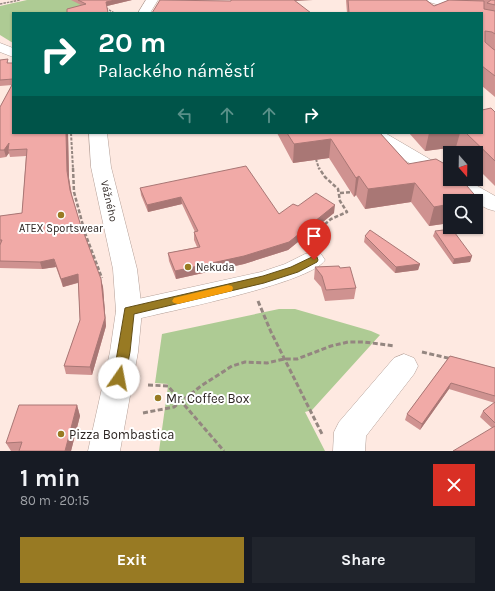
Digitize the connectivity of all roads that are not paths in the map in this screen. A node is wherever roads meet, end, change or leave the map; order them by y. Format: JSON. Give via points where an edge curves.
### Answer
{"nodes":[{"id":1,"x":152,"y":0,"type":"edge"},
{"id":2,"x":428,"y":2,"type":"edge"},
{"id":3,"x":145,"y":12,"type":"edge"},
{"id":4,"x":440,"y":12,"type":"edge"},
{"id":5,"x":476,"y":12,"type":"edge"},
{"id":6,"x":483,"y":14,"type":"edge"},
{"id":7,"x":495,"y":17,"type":"edge"},
{"id":8,"x":0,"y":47,"type":"edge"},
{"id":9,"x":12,"y":53,"type":"edge"},
{"id":10,"x":98,"y":134,"type":"edge"},
{"id":11,"x":374,"y":134,"type":"edge"},
{"id":12,"x":443,"y":175,"type":"edge"},
{"id":13,"x":462,"y":186,"type":"edge"},
{"id":14,"x":495,"y":205,"type":"edge"},
{"id":15,"x":305,"y":254,"type":"road end"},
{"id":16,"x":129,"y":311,"type":"junction"},
{"id":17,"x":407,"y":354,"type":"road end"},
{"id":18,"x":338,"y":447,"type":"edge"},
{"id":19,"x":104,"y":451,"type":"edge"}],
"edges":[{"from":1,"to":3,"type":"street"},
{"from":2,"to":4,"type":"street"},
{"from":2,"to":5,"type":"street"},
{"from":6,"to":7,"type":"street"},
{"from":8,"to":9,"type":"street"},
{"from":10,"to":16,"type":"street","name":"Vážného","via":[[115,276]]},
{"from":11,"to":12,"type":"street"},
{"from":13,"to":14,"type":"street"},
{"from":15,"to":16,"type":"street","via":[[294,270],[264,280]]},
{"from":16,"to":19,"type":"street","name":"Vážného","via":[[124,352]]},
{"from":17,"to":18,"type":"street"}]}
